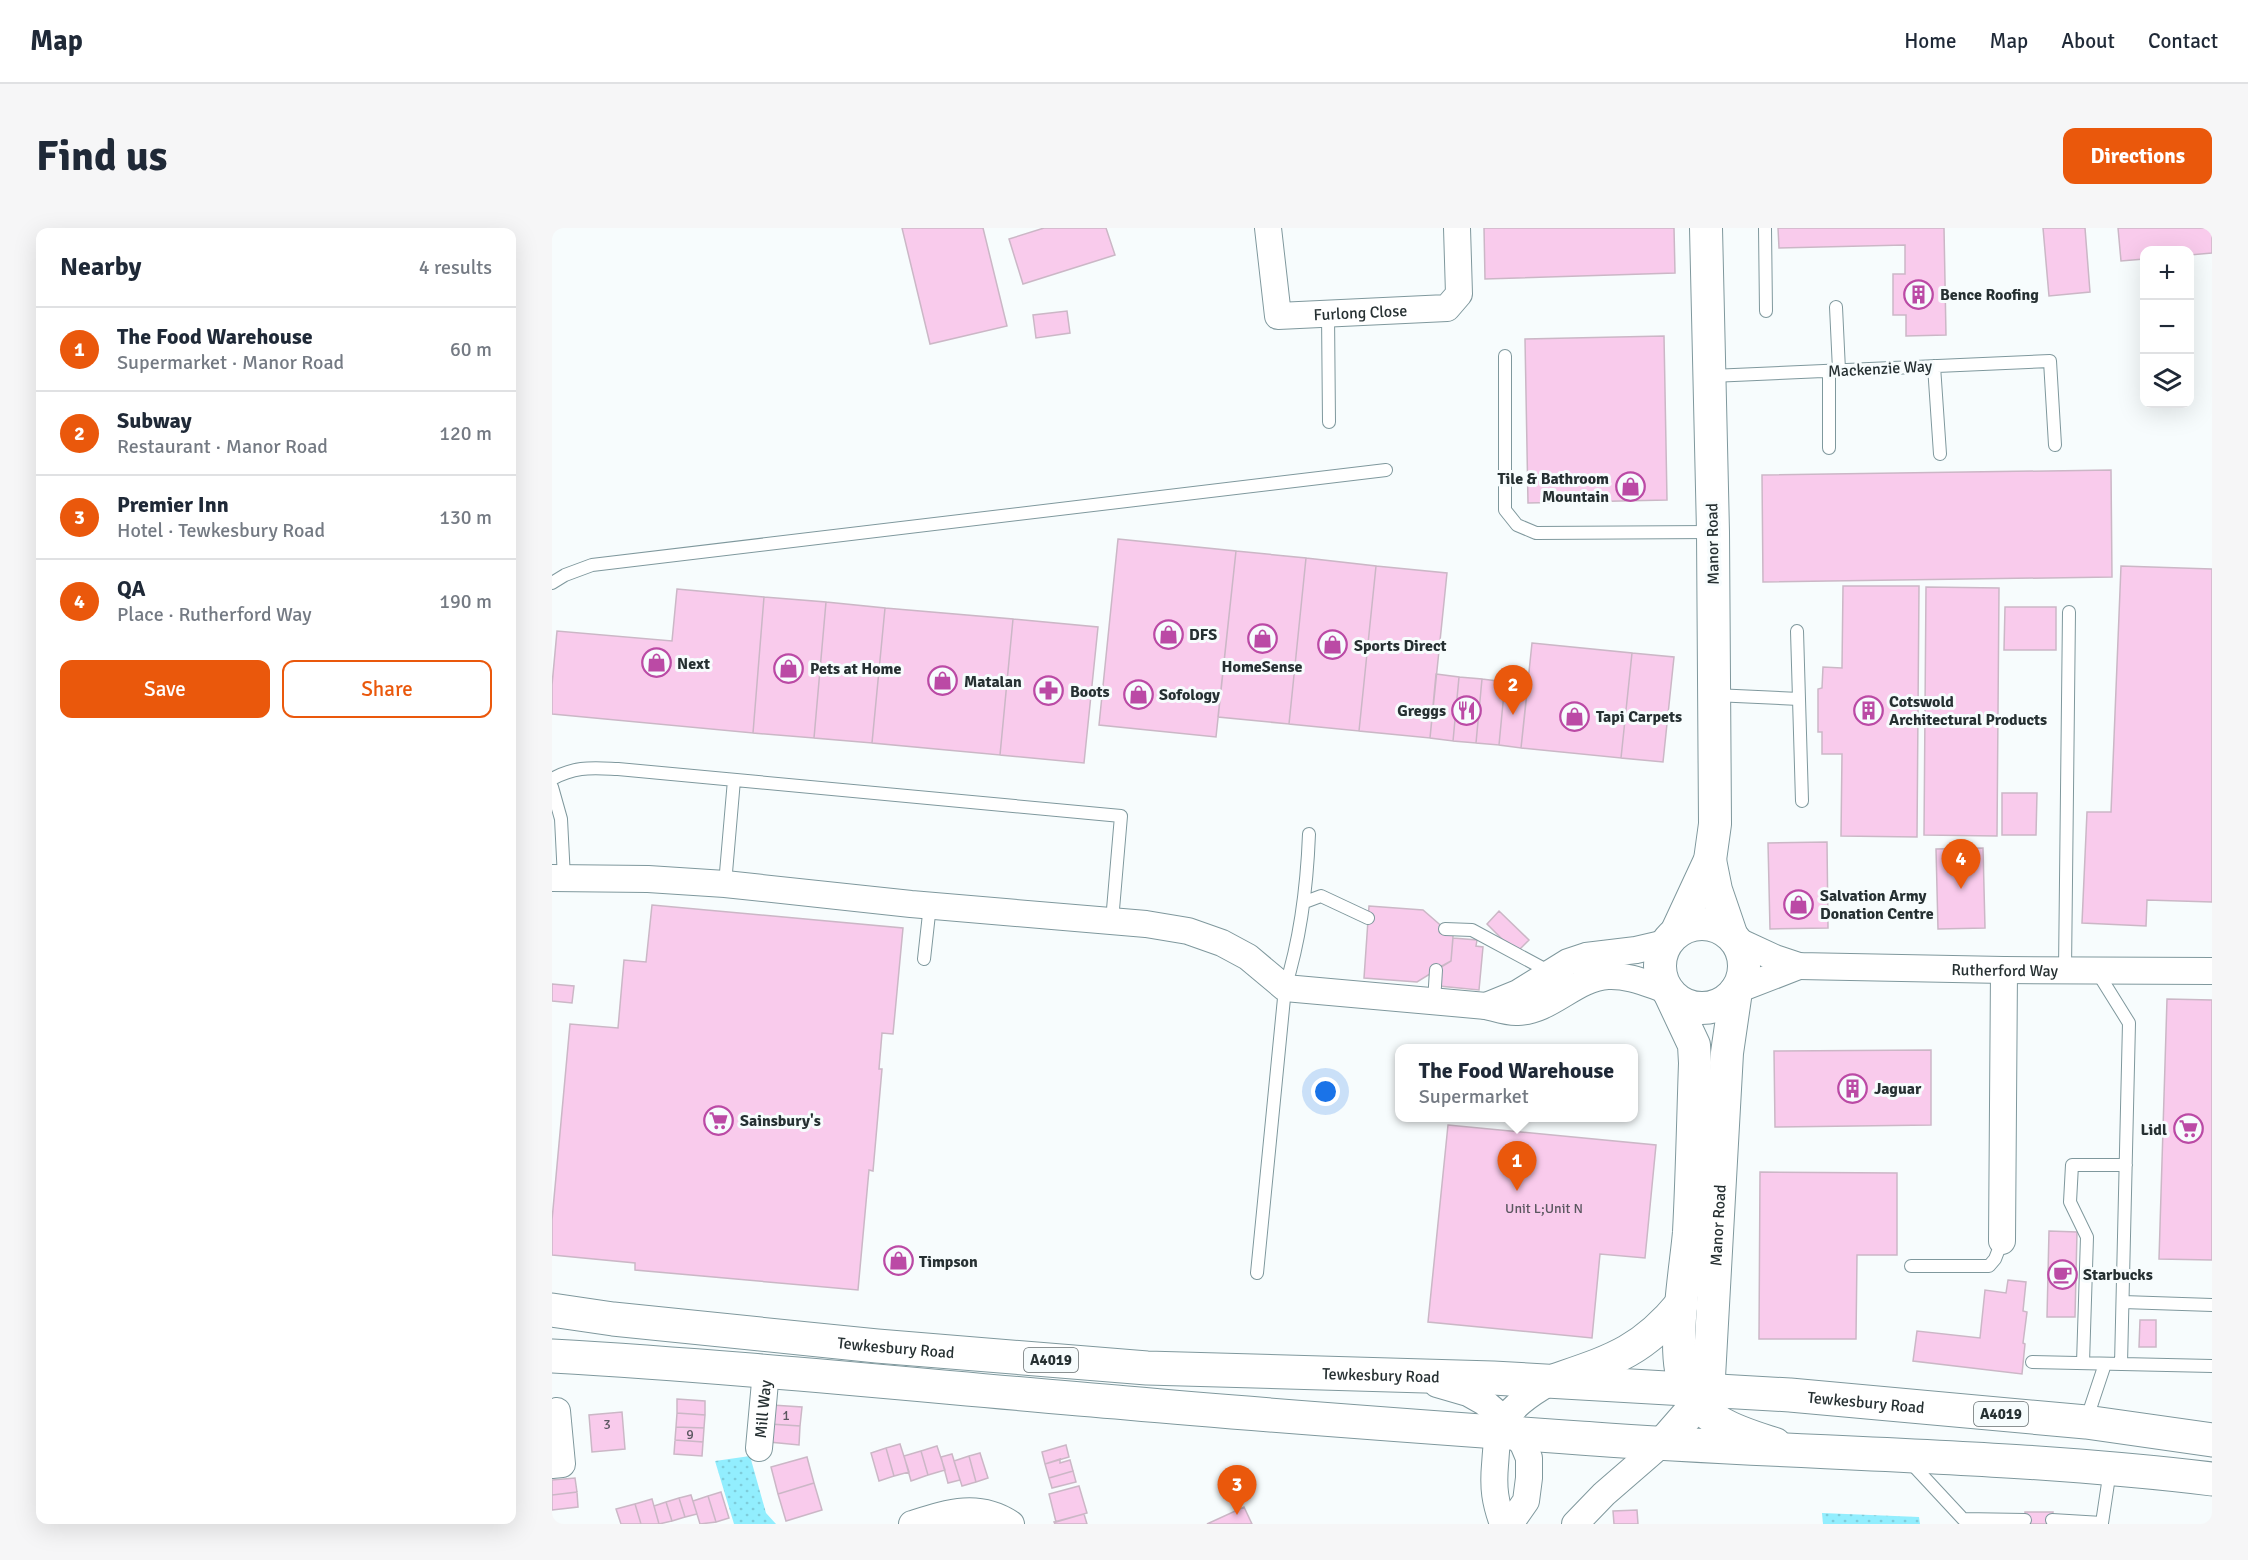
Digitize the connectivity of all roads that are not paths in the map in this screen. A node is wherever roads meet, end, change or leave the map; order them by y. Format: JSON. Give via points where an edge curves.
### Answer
{"nodes":[{"id":1,"x":1268,"y":228,"type":"edge"},
{"id":2,"x":1457,"y":228,"type":"edge"},
{"id":3,"x":1706,"y":228,"type":"edge"},
{"id":4,"x":1765,"y":228,"type":"edge"},
{"id":5,"x":1836,"y":307,"type":"dead end"},
{"id":6,"x":1766,"y":311,"type":"dead end"},
{"id":7,"x":1328,"y":314,"type":"junction"},
{"id":8,"x":1505,"y":356,"type":"dead end"},
{"id":9,"x":1934,"y":366,"type":"junction"},
{"id":10,"x":1834,"y":370,"type":"junction"},
{"id":11,"x":1710,"y":376,"type":"junction"},
{"id":12,"x":1329,"y":422,"type":"dead end"},
{"id":13,"x":2055,"y":445,"type":"dead end"},
{"id":14,"x":1829,"y":448,"type":"dead end"},
{"id":15,"x":1940,"y":454,"type":"dead end"},
{"id":16,"x":1386,"y":470,"type":"dead end"},
{"id":17,"x":1713,"y":532,"type":"junction"},
{"id":18,"x":552,"y":583,"type":"edge"},
{"id":19,"x":2069,"y":612,"type":"dead end"},
{"id":20,"x":1797,"y":631,"type":"dead end"},
{"id":21,"x":1714,"y":695,"type":"junction"},
{"id":22,"x":1799,"y":699,"type":"junction"},
{"id":23,"x":552,"y":779,"type":"edge"},
{"id":24,"x":734,"y":780,"type":"junction"},
{"id":25,"x":552,"y":787,"type":"edge"},
{"id":26,"x":1802,"y":801,"type":"dead end"},
{"id":27,"x":1309,"y":834,"type":"dead end"},
{"id":28,"x":1710,"y":860,"type":"junction"},
{"id":29,"x":558,"y":878,"type":"edge"},
{"id":30,"x":725,"y":884,"type":"junction"},
{"id":31,"x":1305,"y":902,"type":"junction"},
{"id":32,"x":930,"y":905,"type":"junction"},
{"id":33,"x":1368,"y":918,"type":"dead end"},
{"id":34,"x":1112,"y":921,"type":"junction"},
{"id":35,"x":1445,"y":929,"type":"dead end"},
{"id":36,"x":1671,"y":937,"type":"junction"},
{"id":37,"x":1733,"y":937,"type":"junction"},
{"id":38,"x":924,"y":959,"type":"dead end"},
{"id":39,"x":1799,"y":966,"type":"junction"},
{"id":40,"x":1436,"y":970,"type":"dead end"},
{"id":41,"x":2004,"y":970,"type":"junction"},
{"id":42,"x":2065,"y":970,"type":"junction"},
{"id":43,"x":2096,"y":970,"type":"junction"},
{"id":44,"x":2212,"y":971,"type":"edge"},
{"id":45,"x":1550,"y":972,"type":"junction"},
{"id":46,"x":1285,"y":988,"type":"junction"},
{"id":47,"x":1737,"y":991,"type":"junction"},
{"id":48,"x":1668,"y":992,"type":"junction"},
{"id":49,"x":1434,"y":1002,"type":"junction"},
{"id":50,"x":1486,"y":1006,"type":"junction"},
{"id":51,"x":2126,"y":1166,"type":"junction"},
{"id":52,"x":2002,"y":1241,"type":"joint"},
{"id":53,"x":1911,"y":1266,"type":"dead end"},
{"id":54,"x":1257,"y":1273,"type":"dead end"},
{"id":55,"x":2123,"y":1302,"type":"junction"},
{"id":56,"x":1682,"y":1303,"type":"junction"},
{"id":57,"x":2212,"y":1305,"type":"edge"},
{"id":58,"x":552,"y":1310,"type":"edge"},
{"id":59,"x":552,"y":1335,"type":"edge"},
{"id":60,"x":552,"y":1356,"type":"edge"},
{"id":61,"x":646,"y":1362,"type":"junction"},
{"id":62,"x":2032,"y":1362,"type":"dead end"},
{"id":63,"x":2083,"y":1363,"type":"junction"},
{"id":64,"x":2105,"y":1364,"type":"junction"},
{"id":65,"x":2121,"y":1364,"type":"junction"},
{"id":66,"x":2212,"y":1365,"type":"edge"},
{"id":67,"x":766,"y":1371,"type":"junction"},
{"id":68,"x":1408,"y":1375,"type":"junction"},
{"id":69,"x":1552,"y":1381,"type":"junction"},
{"id":70,"x":1697,"y":1394,"type":"junction"},
{"id":71,"x":557,"y":1411,"type":"dead end"},
{"id":72,"x":2086,"y":1422,"type":"junction"},
{"id":73,"x":1507,"y":1428,"type":"junction"},
{"id":74,"x":2212,"y":1440,"type":"edge"},
{"id":75,"x":1664,"y":1442,"type":"junction"},
{"id":76,"x":759,"y":1448,"type":"dead end"},
{"id":77,"x":1790,"y":1449,"type":"junction"},
{"id":78,"x":1905,"y":1456,"type":"junction"},
{"id":79,"x":552,"y":1465,"type":"edge"},
{"id":80,"x":2110,"y":1469,"type":"junction"},
{"id":81,"x":2212,"y":1479,"type":"edge"},
{"id":82,"x":2025,"y":1520,"type":"dead end"},
{"id":83,"x":2052,"y":1520,"type":"dead end"},
{"id":84,"x":1963,"y":1521,"type":"edge"},
{"id":85,"x":1575,"y":1523,"type":"edge"},
{"id":86,"x":912,"y":1524,"type":"edge"},
{"id":87,"x":1011,"y":1524,"type":"edge"},
{"id":88,"x":1503,"y":1524,"type":"edge"},
{"id":89,"x":1510,"y":1524,"type":"edge"},
{"id":90,"x":2102,"y":1524,"type":"edge"}],
"edges":[{"from":1,"to":7,"type":"street","name":"Furlong Close","via":[[1278,316]]},
{"from":2,"to":7,"type":"street","name":"Furlong Close","via":[[1459,294],[1447,308]]},
{"from":3,"to":11,"type":"street","name":"Manor Road"},
{"from":4,"to":6,"type":"lane"},
{"from":5,"to":10,"type":"lane"},
{"from":7,"to":12,"type":"lane"},
{"from":8,"to":17,"type":"lane","via":[[1505,510],[1517,525],[1536,533]]},
{"from":9,"to":10,"type":"lane","name":"Mackenzie Way"},
{"from":9,"to":13,"type":"lane","name":"Mackenzie Way","via":[[2050,361]]},
{"from":9,"to":15,"type":"lane"},
{"from":10,"to":11,"type":"lane","name":"Mackenzie Way"},
{"from":10,"to":14,"type":"lane"},
{"from":11,"to":17,"type":"street","name":"Manor Road"},
{"from":16,"to":18,"type":"lane","via":[[592,565]]},
{"from":17,"to":21,"type":"street","name":"Manor Road"},
{"from":19,"to":42,"type":"lane"},
{"from":20,"to":22,"type":"lane"},
{"from":21,"to":22,"type":"lane"},
{"from":21,"to":28,"type":"street","name":"Manor Road","via":[[1715,824]]},
{"from":22,"to":26,"type":"lane"},
{"from":23,"to":24,"type":"lane","via":[[581,768],[618,768]]},
{"from":24,"to":30,"type":"lane"},
{"from":24,"to":34,"type":"lane","via":[[1121,816]]},
{"from":25,"to":29,"type":"lane","via":[[561,819]]},
{"from":27,"to":31,"type":"lane"},
{"from":28,"to":36,"type":"street","name":"Manor Road"},
{"from":28,"to":37,"type":"street","name":"Manor Road"},
{"from":29,"to":30,"type":"street"},
{"from":30,"to":32,"type":"street"},
{"from":31,"to":33,"type":"lane","via":[[1321,896]]},
{"from":31,"to":46,"type":"lane"},
{"from":32,"to":34,"type":"street"},
{"from":32,"to":38,"type":"lane"},
{"from":34,"to":46,"type":"street","via":[[1188,932],[1222,943],[1248,957]]},
{"from":35,"to":45,"type":"lane","via":[[1472,930]]},
{"from":36,"to":37,"type":"street","via":[[1690,925],[1704,923],[1719,926]]},
{"from":36,"to":45,"type":"street","via":[[1636,950],[1586,956]]},
{"from":36,"to":48,"type":"street","via":[[1659,967]]},
{"from":37,"to":39,"type":"street","name":"Rutherford Way"},
{"from":37,"to":47,"type":"street","via":[[1745,964]]},
{"from":39,"to":41,"type":"street","name":"Rutherford Way"},
{"from":39,"to":47,"type":"street","name":"Rutherford Way"},
{"from":40,"to":49,"type":"lane"},
{"from":41,"to":42,"type":"street","name":"Rutherford Way"},
{"from":41,"to":52,"type":"street"},
{"from":42,"to":43,"type":"street","name":"Rutherford Way"},
{"from":43,"to":44,"type":"street","name":"Rutherford Way"},
{"from":43,"to":51,"type":"lane","via":[[2129,1023]]},
{"from":45,"to":50,"type":"street","via":[[1518,993]]},
{"from":46,"to":49,"type":"street"},
{"from":46,"to":54,"type":"lane"},
{"from":47,"to":48,"type":"street","via":[[1722,1003],[1704,1009],[1679,1002]]},
{"from":47,"to":70,"type":"street","name":"Manor Road","via":[[1727,1053],[1708,1377]]},
{"from":48,"to":50,"type":"street","via":[[1637,980],[1610,976],[1585,982],[1525,1011]]},
{"from":48,"to":56,"type":"street","name":"Manor Road","via":[[1691,1038],[1695,1064],[1689,1233]]},
{"from":49,"to":50,"type":"street"},
{"from":51,"to":55,"type":"lane"},
{"from":51,"to":63,"type":"lane","via":[[2072,1165],[2070,1202],[2087,1237]]},
{"from":52,"to":53,"type":"lane","via":[[1989,1266]]},
{"from":55,"to":57,"type":"lane"},
{"from":55,"to":65,"type":"lane"},
{"from":56,"to":69,"type":"street","via":[[1661,1328],[1635,1348]]},
{"from":56,"to":70,"type":"street","name":"Manor Road","via":[[1679,1366]]},
{"from":58,"to":68,"type":"highway","name":"Tewkesbury Road","number":"A4019","via":[[614,1320],[866,1345],[1147,1368]]},
{"from":59,"to":61,"type":"highway","via":[[598,1339],[622,1347]]},
{"from":60,"to":61,"type":"highway","number":"A4019"},
{"from":61,"to":67,"type":"highway","number":"A4019"},
{"from":62,"to":63,"type":"lane"},
{"from":63,"to":64,"type":"lane"},
{"from":64,"to":65,"type":"lane"},
{"from":64,"to":72,"type":"lane"},
{"from":65,"to":66,"type":"lane"},
{"from":67,"to":73,"type":"highway","number":"A4019","via":[[1133,1404]]},
{"from":67,"to":76,"type":"street","name":"Mill Way"},
{"from":68,"to":69,"type":"highway","name":"Tewkesbury Road","number":"A4019"},
{"from":68,"to":73,"type":"street","via":[[1468,1393],[1484,1402]]},
{"from":69,"to":70,"type":"highway","name":"Tewkesbury Road","number":"A4019"},
{"from":69,"to":73,"type":"street","via":[[1521,1401]]},
{"from":70,"to":72,"type":"highway","name":"Tewkesbury Road","number":"A4019","via":[[1790,1395]]},
{"from":70,"to":75,"type":"street"},
{"from":70,"to":77,"type":"street","via":[[1712,1418],[1730,1429]]},
{"from":71,"to":79,"type":"street","via":[[562,1464]]},
{"from":72,"to":74,"type":"highway","name":"Tewkesbury Road","number":"A4019"},
{"from":73,"to":75,"type":"highway","number":"A4019"},
{"from":73,"to":88,"type":"street","via":[[1495,1473],[1495,1502]]},
{"from":73,"to":89,"type":"street","via":[[1529,1458],[1526,1501]]},
{"from":75,"to":77,"type":"highway","number":"A4019"},
{"from":75,"to":85,"type":"street"},
{"from":77,"to":78,"type":"highway","number":"A4019"},
{"from":78,"to":80,"type":"highway","number":"A4019"},
{"from":78,"to":84,"type":"lane"},
{"from":80,"to":81,"type":"highway","number":"A4019"},
{"from":80,"to":90,"type":"lane"},
{"from":82,"to":84,"type":"lane"},
{"from":83,"to":90,"type":"lane"},
{"from":86,"to":87,"type":"street","via":[[969,1510],[997,1516]]}]}
